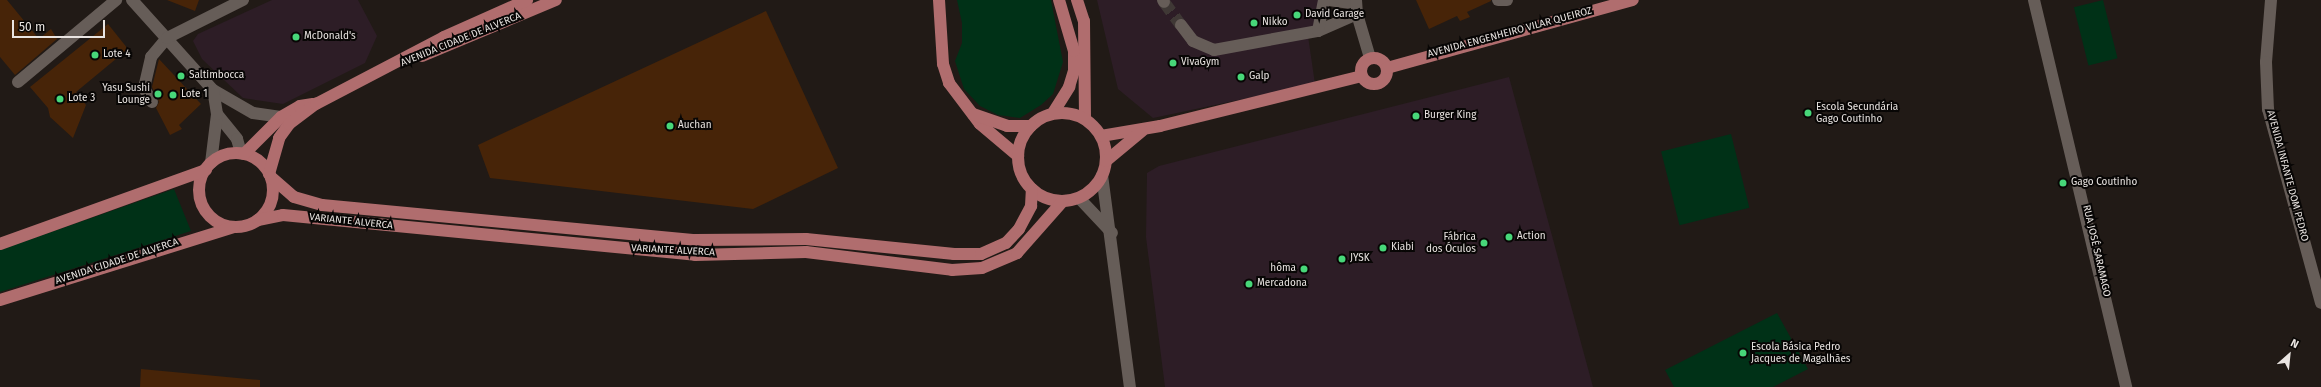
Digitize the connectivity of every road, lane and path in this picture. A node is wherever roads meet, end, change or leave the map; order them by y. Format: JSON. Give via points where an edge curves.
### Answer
{"nodes":[{"id":1,"x":117,"y":0,"type":"edge"},
{"id":2,"x":132,"y":0,"type":"edge"},
{"id":3,"x":243,"y":0,"type":"edge"},
{"id":4,"x":527,"y":0,"type":"edge"},
{"id":5,"x":556,"y":0,"type":"edge"},
{"id":6,"x":939,"y":0,"type":"edge"},
{"id":7,"x":1059,"y":0,"type":"edge"},
{"id":8,"x":1077,"y":0,"type":"edge"},
{"id":9,"x":1324,"y":0,"type":"edge"},
{"id":10,"x":1329,"y":0,"type":"edge"},
{"id":11,"x":1498,"y":0,"type":"edge"},
{"id":12,"x":1507,"y":0,"type":"edge"},
{"id":13,"x":1633,"y":0,"type":"edge"},
{"id":14,"x":2034,"y":0,"type":"edge"},
{"id":15,"x":2272,"y":0,"type":"edge"},
{"id":16,"x":1356,"y":6,"type":"edge"},
{"id":17,"x":1181,"y":25,"type":"tunnel mouth"},
{"id":18,"x":1318,"y":31,"type":"junction"},
{"id":19,"x":167,"y":38,"type":"junction"},
{"id":20,"x":1370,"y":58,"type":"junction"},
{"id":21,"x":1387,"y":68,"type":"junction"},
{"id":22,"x":1362,"y":76,"type":"junction"},
{"id":23,"x":365,"y":80,"type":"junction"},
{"id":24,"x":18,"y":82,"type":"dead end"},
{"id":25,"x":213,"y":90,"type":"junction"},
{"id":26,"x":152,"y":102,"type":"dead end"},
{"id":27,"x":316,"y":104,"type":"junction"},
{"id":28,"x":1053,"y":113,"type":"junction"},
{"id":29,"x":217,"y":114,"type":"junction"},
{"id":30,"x":973,"y":114,"type":"junction"},
{"id":31,"x":281,"y":117,"type":"junction"},
{"id":32,"x":1084,"y":119,"type":"junction"},
{"id":33,"x":1031,"y":126,"type":"junction"},
{"id":34,"x":1143,"y":130,"type":"junction"},
{"id":35,"x":1101,"y":136,"type":"junction"},
{"id":36,"x":242,"y":153,"type":"junction"},
{"id":37,"x":1018,"y":156,"type":"junction"},
{"id":38,"x":1106,"y":161,"type":"junction"},
{"id":39,"x":208,"y":166,"type":"junction"},
{"id":40,"x":270,"y":175,"type":"junction"},
{"id":41,"x":1102,"y":175,"type":"junction"},
{"id":42,"x":1032,"y":189,"type":"junction"},
{"id":43,"x":1080,"y":198,"type":"junction"},
{"id":44,"x":1063,"y":201,"type":"junction"},
{"id":45,"x":258,"y":220,"type":"junction"},
{"id":46,"x":234,"y":226,"type":"junction"},
{"id":47,"x":1112,"y":233,"type":"junction"},
{"id":48,"x":0,"y":244,"type":"edge"},
{"id":49,"x":0,"y":300,"type":"edge"},
{"id":50,"x":2321,"y":303,"type":"edge"},
{"id":51,"x":1130,"y":387,"type":"edge"},
{"id":52,"x":2126,"y":387,"type":"edge"}],
"edges":[{"from":1,"to":2,"type":"street","via":[[124,4]]},
{"from":1,"to":24,"type":"street"},
{"from":2,"to":19,"type":"street"},
{"from":3,"to":19,"type":"street"},
{"from":4,"to":23,"type":"main road","name":"AVENIDA CIDADE DE ALVERCA","via":[[444,37]]},
{"from":5,"to":23,"type":"main road","name":"AVENIDA CIDADE DE ALVERCA"},
{"from":6,"to":30,"type":"main road","via":[[943,64],[958,100]]},
{"from":7,"to":28,"type":"main road","via":[[1074,51],[1074,71],[1069,87]]},
{"from":8,"to":32,"type":"main road","via":[[1084,21]]},
{"from":9,"to":18,"type":"street"},
{"from":10,"to":16,"type":"street"},
{"from":11,"to":12,"type":"street"},
{"from":13,"to":21,"type":"main road","name":"AVENIDA ENGENHEIRO VILAR QUEIROZ"},
{"from":14,"to":52,"type":"street","name":"RUA JOSÉ SARAMAGO"},
{"from":15,"to":50,"type":"street","name":"AVENIDA INFANTE DOM PEDRO","via":[[2266,62],[2268,109]]},
{"from":16,"to":18,"type":"street"},
{"from":16,"to":20,"type":"street"},
{"from":17,"to":18,"type":"street","via":[[1193,42],[1214,50]]},
{"from":19,"to":25,"type":"street"},
{"from":19,"to":26,"type":"street","via":[[151,57],[144,88]]},
{"from":20,"to":21,"type":"main road","via":[[1378,58]]},
{"from":20,"to":22,"type":"main road","via":[[1363,63]]},
{"from":21,"to":22,"type":"main road","via":[[1386,76],[1380,83],[1372,84]]},
{"from":22,"to":34,"type":"main road"},
{"from":23,"to":27,"type":"main road","name":"AVENIDA CIDADE DE ALVERCA"},
{"from":25,"to":29,"type":"street"},
{"from":25,"to":31,"type":"street","via":[[254,113]]},
{"from":27,"to":31,"type":"main road","name":"AVENIDA CIDADE DE ALVERCA","via":[[300,106]]},
{"from":27,"to":40,"type":"main road","name":"AVENIDA CIDADE DE ALVERCA","via":[[289,124],[279,138]]},
{"from":28,"to":32,"type":"main road"},
{"from":28,"to":33,"type":"main road"},
{"from":29,"to":36,"type":"street","via":[[237,139]]},
{"from":29,"to":39,"type":"street"},
{"from":30,"to":33,"type":"main road","via":[[1007,126]]},
{"from":30,"to":37,"type":"main road","via":[[995,139]]},
{"from":31,"to":36,"type":"main road","name":"AVENIDA CIDADE DE ALVERCA"},
{"from":32,"to":35,"type":"main road"},
{"from":33,"to":37,"type":"main road","via":[[1024,135]]},
{"from":34,"to":35,"type":"main road"},
{"from":34,"to":38,"type":"main road"},
{"from":35,"to":38,"type":"main road"},
{"from":36,"to":39,"type":"main road","via":[[226,154]]},
{"from":36,"to":40,"type":"main road","via":[[262,164]]},
{"from":37,"to":42,"type":"main road","via":[[1024,179]]},
{"from":38,"to":41,"type":"main road"},
{"from":39,"to":46,"type":"main road","via":[[200,186],[204,206],[218,222]]},
{"from":39,"to":48,"type":"main road"},
{"from":40,"to":42,"type":"main road","name":"VARIANTE ALVERCA","via":[[294,196],[322,205],[695,240],[806,239],[954,254],[981,254],[1006,243],[1019,229],[1031,206]]},
{"from":40,"to":45,"type":"main road","via":[[272,200]]},
{"from":41,"to":43,"type":"main road"},
{"from":41,"to":47,"type":"street"},
{"from":42,"to":44,"type":"main road","via":[[1041,196]]},
{"from":43,"to":44,"type":"main road"},
{"from":43,"to":47,"type":"street"},
{"from":44,"to":45,"type":"main road","name":"VARIANTE ALVERCA","via":[[1017,252],[982,268],[952,270],[806,252],[695,255],[283,215]]},
{"from":45,"to":46,"type":"main road"},
{"from":46,"to":49,"type":"main road","name":"AVENIDA CIDADE DE ALVERCA"},
{"from":47,"to":51,"type":"street"}]}
